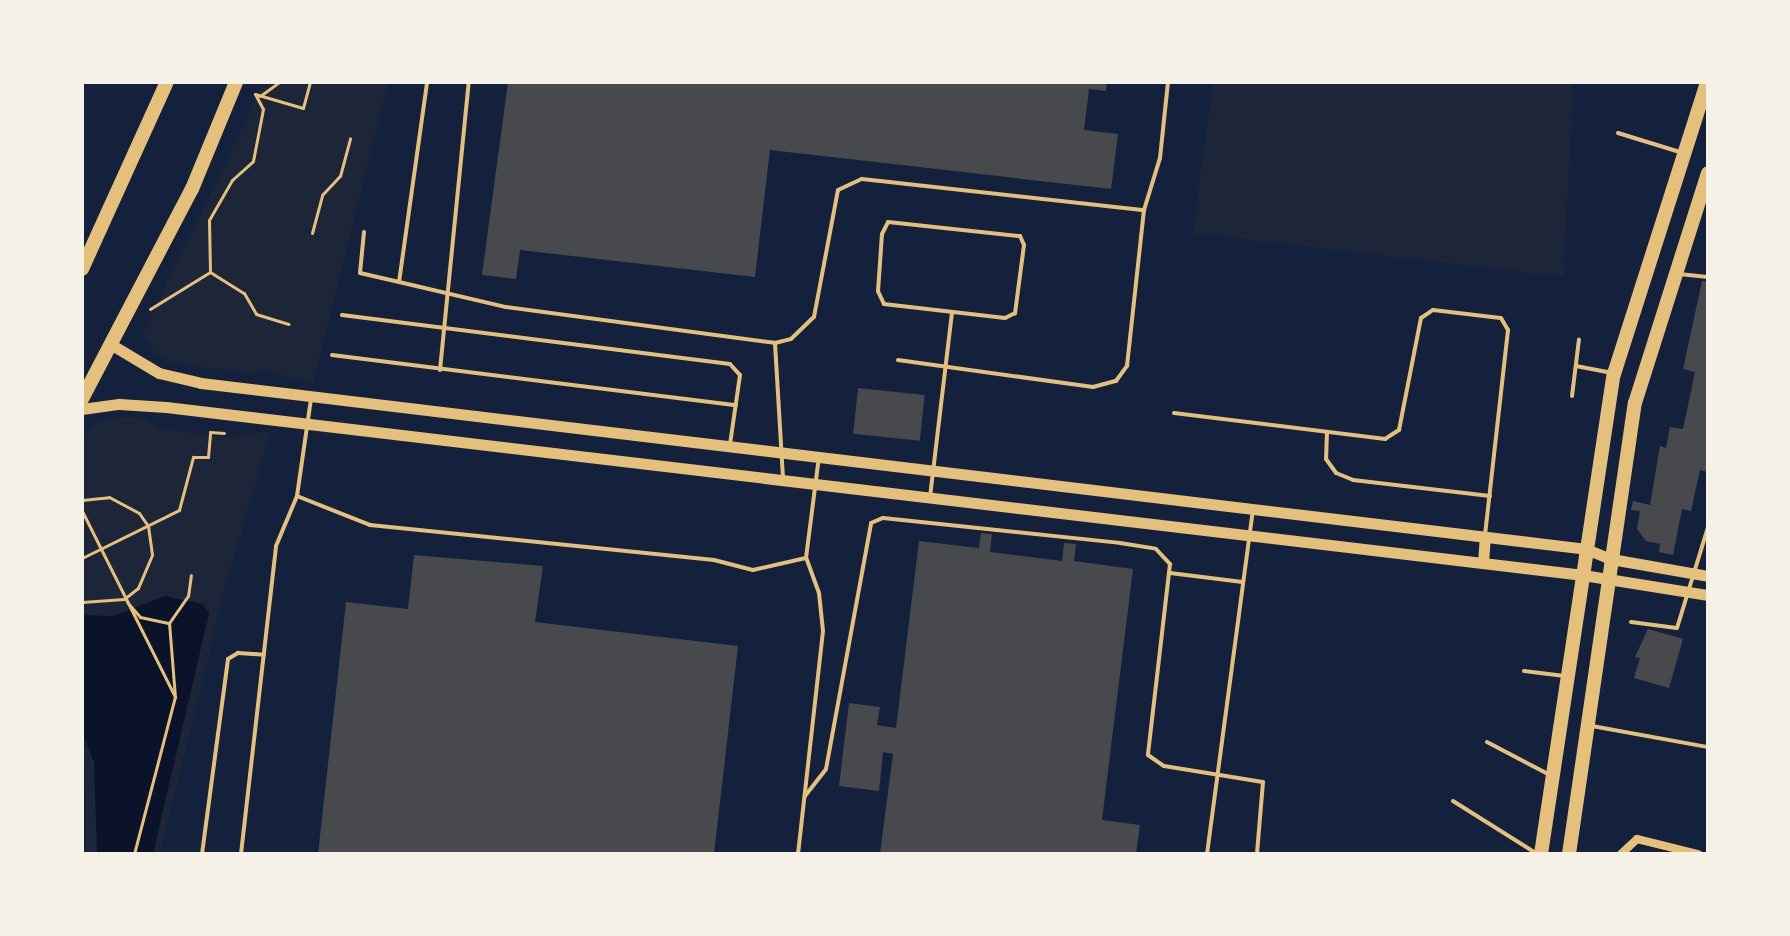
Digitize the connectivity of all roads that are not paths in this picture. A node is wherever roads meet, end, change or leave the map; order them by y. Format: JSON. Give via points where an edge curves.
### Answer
{"nodes":[{"id":1,"x":167,"y":82,"type":"edge"},
{"id":2,"x":236,"y":82,"type":"edge"},
{"id":3,"x":469,"y":82,"type":"edge"},
{"id":4,"x":1168,"y":82,"type":"edge"},
{"id":5,"x":1707,"y":82,"type":"edge"},
{"id":6,"x":427,"y":83,"type":"edge"},
{"id":7,"x":1618,"y":133,"type":"dead end"},
{"id":8,"x":1685,"y":154,"type":"junction"},
{"id":9,"x":1708,"y":173,"type":"edge"},
{"id":10,"x":1144,"y":210,"type":"junction"},
{"id":11,"x":364,"y":232,"type":"dead end"},
{"id":12,"x":1648,"y":267,"type":"junction"},
{"id":13,"x":82,"y":269,"type":"edge"},
{"id":14,"x":1673,"y":273,"type":"junction"},
{"id":15,"x":1708,"y":277,"type":"edge"},
{"id":16,"x":399,"y":282,"type":"junction"},
{"id":17,"x":447,"y":291,"type":"junction"},
{"id":18,"x":952,"y":312,"type":"junction"},
{"id":19,"x":342,"y":315,"type":"dead end"},
{"id":20,"x":444,"y":328,"type":"junction"},
{"id":21,"x":1579,"y":339,"type":"dead end"},
{"id":22,"x":775,"y":343,"type":"junction"},
{"id":23,"x":112,"y":345,"type":"junction"},
{"id":24,"x":332,"y":355,"type":"dead end"},
{"id":25,"x":898,"y":360,"type":"dead end"},
{"id":26,"x":945,"y":365,"type":"junction"},
{"id":27,"x":1576,"y":366,"type":"junction"},
{"id":28,"x":440,"y":370,"type":"junction"},
{"id":29,"x":1614,"y":374,"type":"junction"},
{"id":30,"x":311,"y":396,"type":"junction"},
{"id":31,"x":1572,"y":396,"type":"dead end"},
{"id":32,"x":82,"y":399,"type":"edge"},
{"id":33,"x":736,"y":405,"type":"junction"},
{"id":34,"x":82,"y":409,"type":"edge"},
{"id":35,"x":1174,"y":413,"type":"dead end"},
{"id":36,"x":308,"y":424,"type":"junction"},
{"id":37,"x":1327,"y":432,"type":"junction"},
{"id":38,"x":729,"y":446,"type":"junction"},
{"id":39,"x":781,"y":452,"type":"junction"},
{"id":40,"x":820,"y":457,"type":"junction"},
{"id":41,"x":934,"y":470,"type":"junction"},
{"id":42,"x":783,"y":480,"type":"junction"},
{"id":43,"x":816,"y":484,"type":"junction"},
{"id":44,"x":297,"y":496,"type":"junction"},
{"id":45,"x":1490,"y":496,"type":"junction"},
{"id":46,"x":930,"y":498,"type":"junction"},
{"id":47,"x":1253,"y":509,"type":"junction"},
{"id":48,"x":1708,"y":527,"type":"edge"},
{"id":49,"x":1250,"y":535,"type":"junction"},
{"id":50,"x":1485,"y":537,"type":"junction"},
{"id":51,"x":1586,"y":549,"type":"junction"},
{"id":52,"x":806,"y":558,"type":"junction"},
{"id":53,"x":1611,"y":559,"type":"junction"},
{"id":54,"x":1483,"y":563,"type":"junction"},
{"id":55,"x":1170,"y":573,"type":"junction"},
{"id":56,"x":1694,"y":574,"type":"junction"},
{"id":57,"x":1583,"y":575,"type":"junction"},
{"id":58,"x":1708,"y":576,"type":"edge"},
{"id":59,"x":1609,"y":578,"type":"junction"},
{"id":60,"x":1242,"y":582,"type":"junction"},
{"id":61,"x":1688,"y":592,"type":"junction"},
{"id":62,"x":1708,"y":595,"type":"edge"},
{"id":63,"x":1631,"y":622,"type":"dead end"},
{"id":64,"x":264,"y":655,"type":"junction"},
{"id":65,"x":1524,"y":671,"type":"dead end"},
{"id":66,"x":1570,"y":677,"type":"junction"},
{"id":67,"x":1596,"y":680,"type":"junction"},
{"id":68,"x":1590,"y":725,"type":"junction"},
{"id":69,"x":1487,"y":742,"type":"dead end"},
{"id":70,"x":1708,"y":747,"type":"edge"},
{"id":71,"x":1217,"y":773,"type":"junction"},
{"id":72,"x":1557,"y":777,"type":"junction"},
{"id":73,"x":805,"y":796,"type":"junction"},
{"id":74,"x":1453,"y":801,"type":"dead end"},
{"id":75,"x":202,"y":854,"type":"edge"},
{"id":76,"x":241,"y":854,"type":"edge"},
{"id":77,"x":798,"y":854,"type":"edge"},
{"id":78,"x":1207,"y":854,"type":"edge"},
{"id":79,"x":1257,"y":854,"type":"edge"},
{"id":80,"x":1539,"y":854,"type":"edge"},
{"id":81,"x":1569,"y":854,"type":"edge"},
{"id":82,"x":1621,"y":854,"type":"edge"},
{"id":83,"x":1698,"y":854,"type":"edge"}],
"edges":[{"from":1,"to":13,"type":"main road"},
{"from":2,"to":23,"type":"main road","via":[[192,189]]},
{"from":3,"to":17,"type":"lane"},
{"from":4,"to":10,"type":"lane","via":[[1160,158]]},
{"from":5,"to":8,"type":"main road"},
{"from":6,"to":16,"type":"lane"},
{"from":7,"to":8,"type":"lane"},
{"from":8,"to":12,"type":"main road"},
{"from":9,"to":14,"type":"main road"},
{"from":10,"to":22,"type":"lane","via":[[862,179],[843,184],[835,196],[814,317],[791,339]]},
{"from":10,"to":26,"type":"lane","via":[[1127,366],[1116,381],[1093,387]]},
{"from":11,"to":16,"type":"lane","via":[[360,273]]},
{"from":12,"to":14,"type":"main road"},
{"from":12,"to":29,"type":"main road"},
{"from":14,"to":15,"type":"lane"},
{"from":14,"to":53,"type":"main road","via":[[1638,388]]},
{"from":16,"to":17,"type":"lane"},
{"from":17,"to":20,"type":"lane"},
{"from":17,"to":22,"type":"lane","via":[[506,307]]},
{"from":18,"to":18,"type":"lane","via":[[1014,315],[1023,239],[1016,233],[888,222],[882,234],[878,298],[884,304]]},
{"from":18,"to":26,"type":"lane"},
{"from":19,"to":20,"type":"lane"},
{"from":20,"to":28,"type":"lane"},
{"from":20,"to":33,"type":"lane","via":[[730,364],[740,375]]},
{"from":21,"to":27,"type":"lane"},
{"from":22,"to":39,"type":"lane"},
{"from":23,"to":30,"type":"street","via":[[179,378]]},
{"from":23,"to":32,"type":"main road"},
{"from":24,"to":28,"type":"lane"},
{"from":25,"to":26,"type":"lane"},
{"from":26,"to":41,"type":"lane"},
{"from":27,"to":29,"type":"lane"},
{"from":27,"to":31,"type":"lane"},
{"from":28,"to":33,"type":"lane"},
{"from":29,"to":51,"type":"main road"},
{"from":30,"to":36,"type":"lane"},
{"from":30,"to":38,"type":"street"},
{"from":33,"to":38,"type":"lane"},
{"from":34,"to":36,"type":"street","via":[[142,404]]},
{"from":35,"to":37,"type":"lane"},
{"from":36,"to":42,"type":"street"},
{"from":36,"to":44,"type":"lane"},
{"from":37,"to":45,"type":"lane","via":[[1326,459],[1336,473],[1353,480]]},
{"from":37,"to":45,"type":"lane","via":[[1385,439],[1396,435],[1421,318],[1433,310],[1501,318],[1508,330]]},
{"from":38,"to":39,"type":"street"},
{"from":39,"to":40,"type":"street"},
{"from":39,"to":42,"type":"lane"},
{"from":40,"to":41,"type":"street"},
{"from":40,"to":43,"type":"lane"},
{"from":41,"to":46,"type":"lane"},
{"from":41,"to":47,"type":"street"},
{"from":42,"to":43,"type":"street"},
{"from":43,"to":46,"type":"street"},
{"from":43,"to":52,"type":"lane"},
{"from":44,"to":52,"type":"lane","via":[[370,525],[714,560],[753,570]]},
{"from":44,"to":64,"type":"lane","via":[[276,546]]},
{"from":45,"to":50,"type":"lane"},
{"from":46,"to":49,"type":"street"},
{"from":47,"to":49,"type":"lane"},
{"from":47,"to":50,"type":"street"},
{"from":48,"to":56,"type":"lane"},
{"from":49,"to":54,"type":"street"},
{"from":49,"to":60,"type":"lane"},
{"from":50,"to":51,"type":"street"},
{"from":50,"to":54,"type":"street"},
{"from":51,"to":53,"type":"street"},
{"from":51,"to":57,"type":"main road"},
{"from":52,"to":73,"type":"lane","via":[[819,593],[823,631]]},
{"from":53,"to":56,"type":"street"},
{"from":53,"to":59,"type":"main road"},
{"from":54,"to":57,"type":"street"},
{"from":55,"to":60,"type":"lane"},
{"from":55,"to":71,"type":"lane","via":[[1148,755],[1164,766]]},
{"from":55,"to":73,"type":"lane","via":[[1168,558],[1156,549],[875,519],[867,529],[826,769]]},
{"from":56,"to":58,"type":"street"},
{"from":56,"to":61,"type":"lane"},
{"from":57,"to":59,"type":"street"},
{"from":57,"to":66,"type":"main road"},
{"from":59,"to":61,"type":"street"},
{"from":59,"to":67,"type":"main road"},
{"from":60,"to":71,"type":"lane"},
{"from":61,"to":62,"type":"street"},
{"from":61,"to":63,"type":"lane","via":[[1677,628]]},
{"from":64,"to":75,"type":"lane","via":[[238,653],[228,659]]},
{"from":64,"to":76,"type":"lane"},
{"from":65,"to":66,"type":"lane"},
{"from":66,"to":67,"type":"main road"},
{"from":66,"to":72,"type":"main road"},
{"from":67,"to":68,"type":"main road"},
{"from":68,"to":70,"type":"lane"},
{"from":68,"to":81,"type":"main road"},
{"from":69,"to":72,"type":"lane"},
{"from":71,"to":78,"type":"lane"},
{"from":71,"to":79,"type":"lane","via":[[1263,782]]},
{"from":72,"to":80,"type":"main road"},
{"from":73,"to":77,"type":"lane"},
{"from":74,"to":80,"type":"lane"},
{"from":82,"to":83,"type":"street","via":[[1637,839]]}]}
